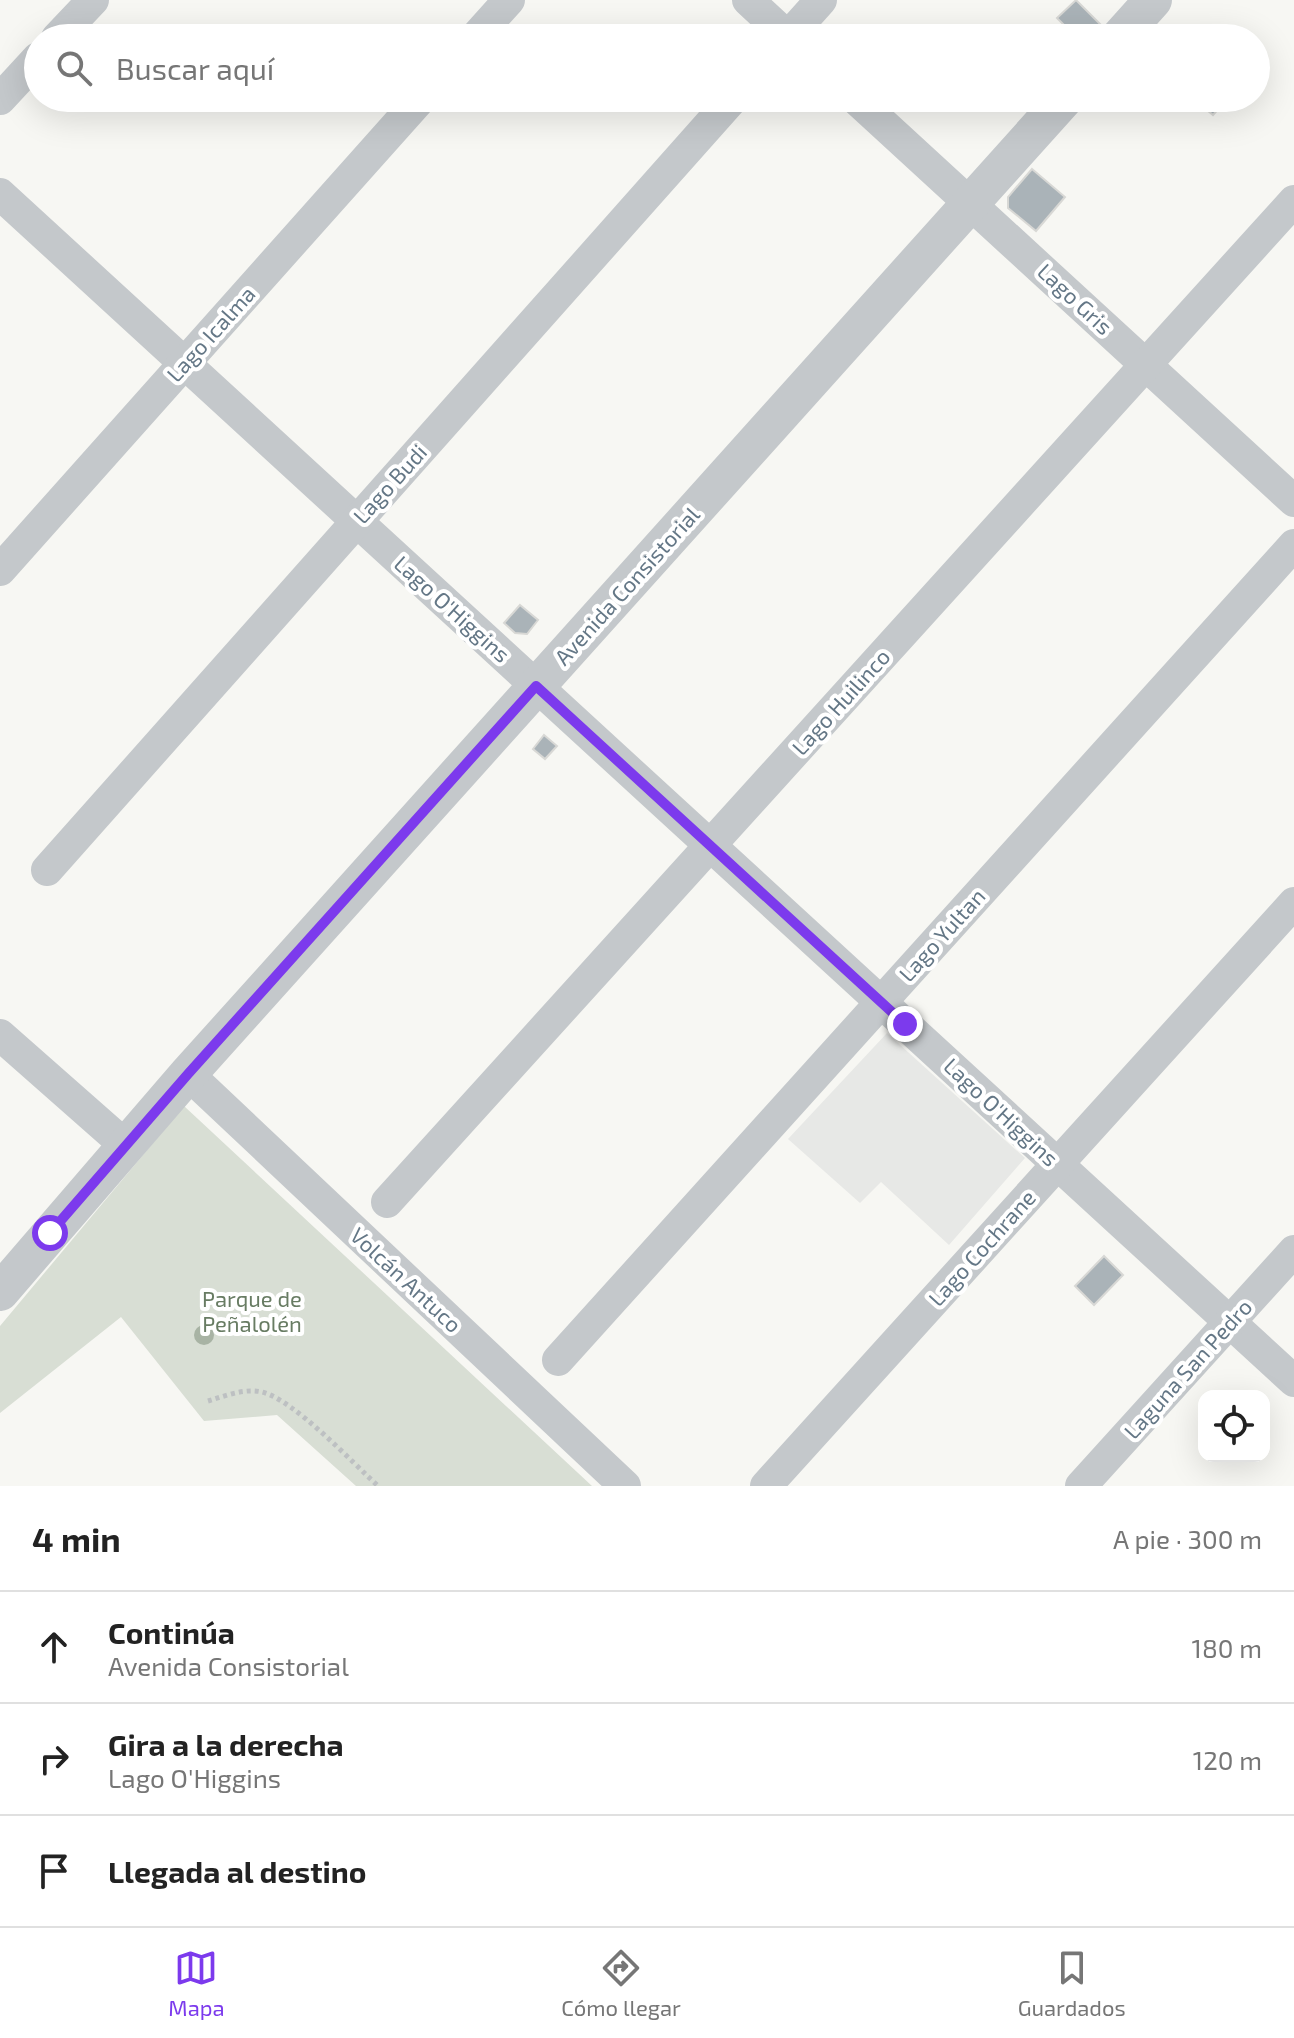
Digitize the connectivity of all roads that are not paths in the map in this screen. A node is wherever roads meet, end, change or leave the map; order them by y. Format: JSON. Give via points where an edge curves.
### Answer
{"nodes":[{"id":1,"x":93,"y":0,"type":"edge"},
{"id":2,"x":509,"y":0,"type":"edge"},
{"id":3,"x":748,"y":0,"type":"edge"},
{"id":4,"x":821,"y":0,"type":"edge"},
{"id":5,"x":1153,"y":0,"type":"edge"},
{"id":6,"x":70,"y":24,"type":"edge"},
{"id":7,"x":488,"y":24,"type":"edge"},
{"id":8,"x":773,"y":24,"type":"edge"},
{"id":9,"x":800,"y":24,"type":"edge"},
{"id":10,"x":1132,"y":24,"type":"edge"},
{"id":11,"x":24,"y":73,"type":"edge"},
{"id":12,"x":0,"y":99,"type":"edge"},
{"id":13,"x":409,"y":112,"type":"edge"},
{"id":14,"x":721,"y":112,"type":"edge"},
{"id":15,"x":870,"y":112,"type":"edge"},
{"id":16,"x":1052,"y":112,"type":"edge"},
{"id":17,"x":0,"y":194,"type":"edge"},
{"id":18,"x":1294,"y":201,"type":"edge"},
{"id":19,"x":971,"y":203,"type":"junction"},
{"id":20,"x":185,"y":363,"type":"junction"},
{"id":21,"x":1146,"y":365,"type":"junction"},
{"id":22,"x":1294,"y":501,"type":"edge"},
{"id":23,"x":357,"y":521,"type":"junction"},
{"id":24,"x":1294,"y":545,"type":"edge"},
{"id":25,"x":0,"y":570,"type":"edge"},
{"id":26,"x":536,"y":686,"type":"junction"},
{"id":27,"x":710,"y":846,"type":"junction"},
{"id":28,"x":47,"y":870,"type":"dead end"},
{"id":29,"x":1294,"y":903,"type":"edge"},
{"id":30,"x":881,"y":1002,"type":"junction"},
{"id":31,"x":0,"y":1035,"type":"edge"},
{"id":32,"x":188,"y":1074,"type":"junction"},
{"id":33,"x":126,"y":1146,"type":"junction"},
{"id":34,"x":1057,"y":1164,"type":"junction"},
{"id":35,"x":387,"y":1202,"type":"dead end"},
{"id":36,"x":1294,"y":1251,"type":"edge"},
{"id":37,"x":0,"y":1292,"type":"edge"},
{"id":38,"x":1230,"y":1322,"type":"junction"},
{"id":39,"x":558,"y":1360,"type":"dead end"},
{"id":40,"x":1294,"y":1381,"type":"edge"},
{"id":41,"x":625,"y":1486,"type":"edge"},
{"id":42,"x":766,"y":1486,"type":"edge"},
{"id":43,"x":1081,"y":1486,"type":"edge"}],
"edges":[{"from":1,"to":6,"type":"street"},
{"from":2,"to":7,"type":"street"},
{"from":3,"to":8,"type":"street"},
{"from":4,"to":9,"type":"street"},
{"from":5,"to":10,"type":"street"},
{"from":11,"to":12,"type":"street"},
{"from":13,"to":20,"type":"street","name":"Lago Icalma"},
{"from":14,"to":23,"type":"street","name":"Lago Budi"},
{"from":15,"to":19,"type":"street","name":"Lago Gris"},
{"from":16,"to":19,"type":"street","name":"Avenida Consistorial"},
{"from":17,"to":20,"type":"street","name":"Lago O'Higgins"},
{"from":18,"to":21,"type":"street","name":"Lago Huilinco"},
{"from":19,"to":21,"type":"street","name":"Lago Gris"},
{"from":19,"to":26,"type":"street","name":"Avenida Consistorial"},
{"from":20,"to":23,"type":"street","name":"Lago O'Higgins"},
{"from":20,"to":25,"type":"street","name":"Lago Icalma"},
{"from":21,"to":22,"type":"street","name":"Lago Gris"},
{"from":21,"to":27,"type":"street","name":"Lago Huilinco"},
{"from":23,"to":26,"type":"street","name":"Lago O'Higgins"},
{"from":23,"to":28,"type":"street","name":"Lago Budi"},
{"from":24,"to":30,"type":"street","name":"Lago Yultan"},
{"from":26,"to":27,"type":"street","name":"Lago O'Higgins"},
{"from":26,"to":32,"type":"street","name":"Avenida Consistorial"},
{"from":27,"to":30,"type":"street","name":"Lago O'Higgins"},
{"from":27,"to":35,"type":"street","name":"Lago Huilinco"},
{"from":29,"to":34,"type":"street","name":"Lago Cochrane"},
{"from":30,"to":34,"type":"street","name":"Lago O'Higgins"},
{"from":30,"to":39,"type":"street","name":"Lago Yultan"},
{"from":31,"to":33,"type":"street"},
{"from":32,"to":33,"type":"street","name":"Avenida Consistorial"},
{"from":32,"to":41,"type":"street","name":"Volcán Antuco"},
{"from":33,"to":37,"type":"street","name":"Avenida Consistorial"},
{"from":34,"to":38,"type":"street","name":"Lago O'Higgins"},
{"from":34,"to":42,"type":"street","name":"Lago Cochrane"},
{"from":36,"to":38,"type":"street","name":"Laguna San Pedro"},
{"from":38,"to":40,"type":"street","name":"Lago O'Higgins"},
{"from":38,"to":43,"type":"street","name":"Laguna San Pedro"}]}
